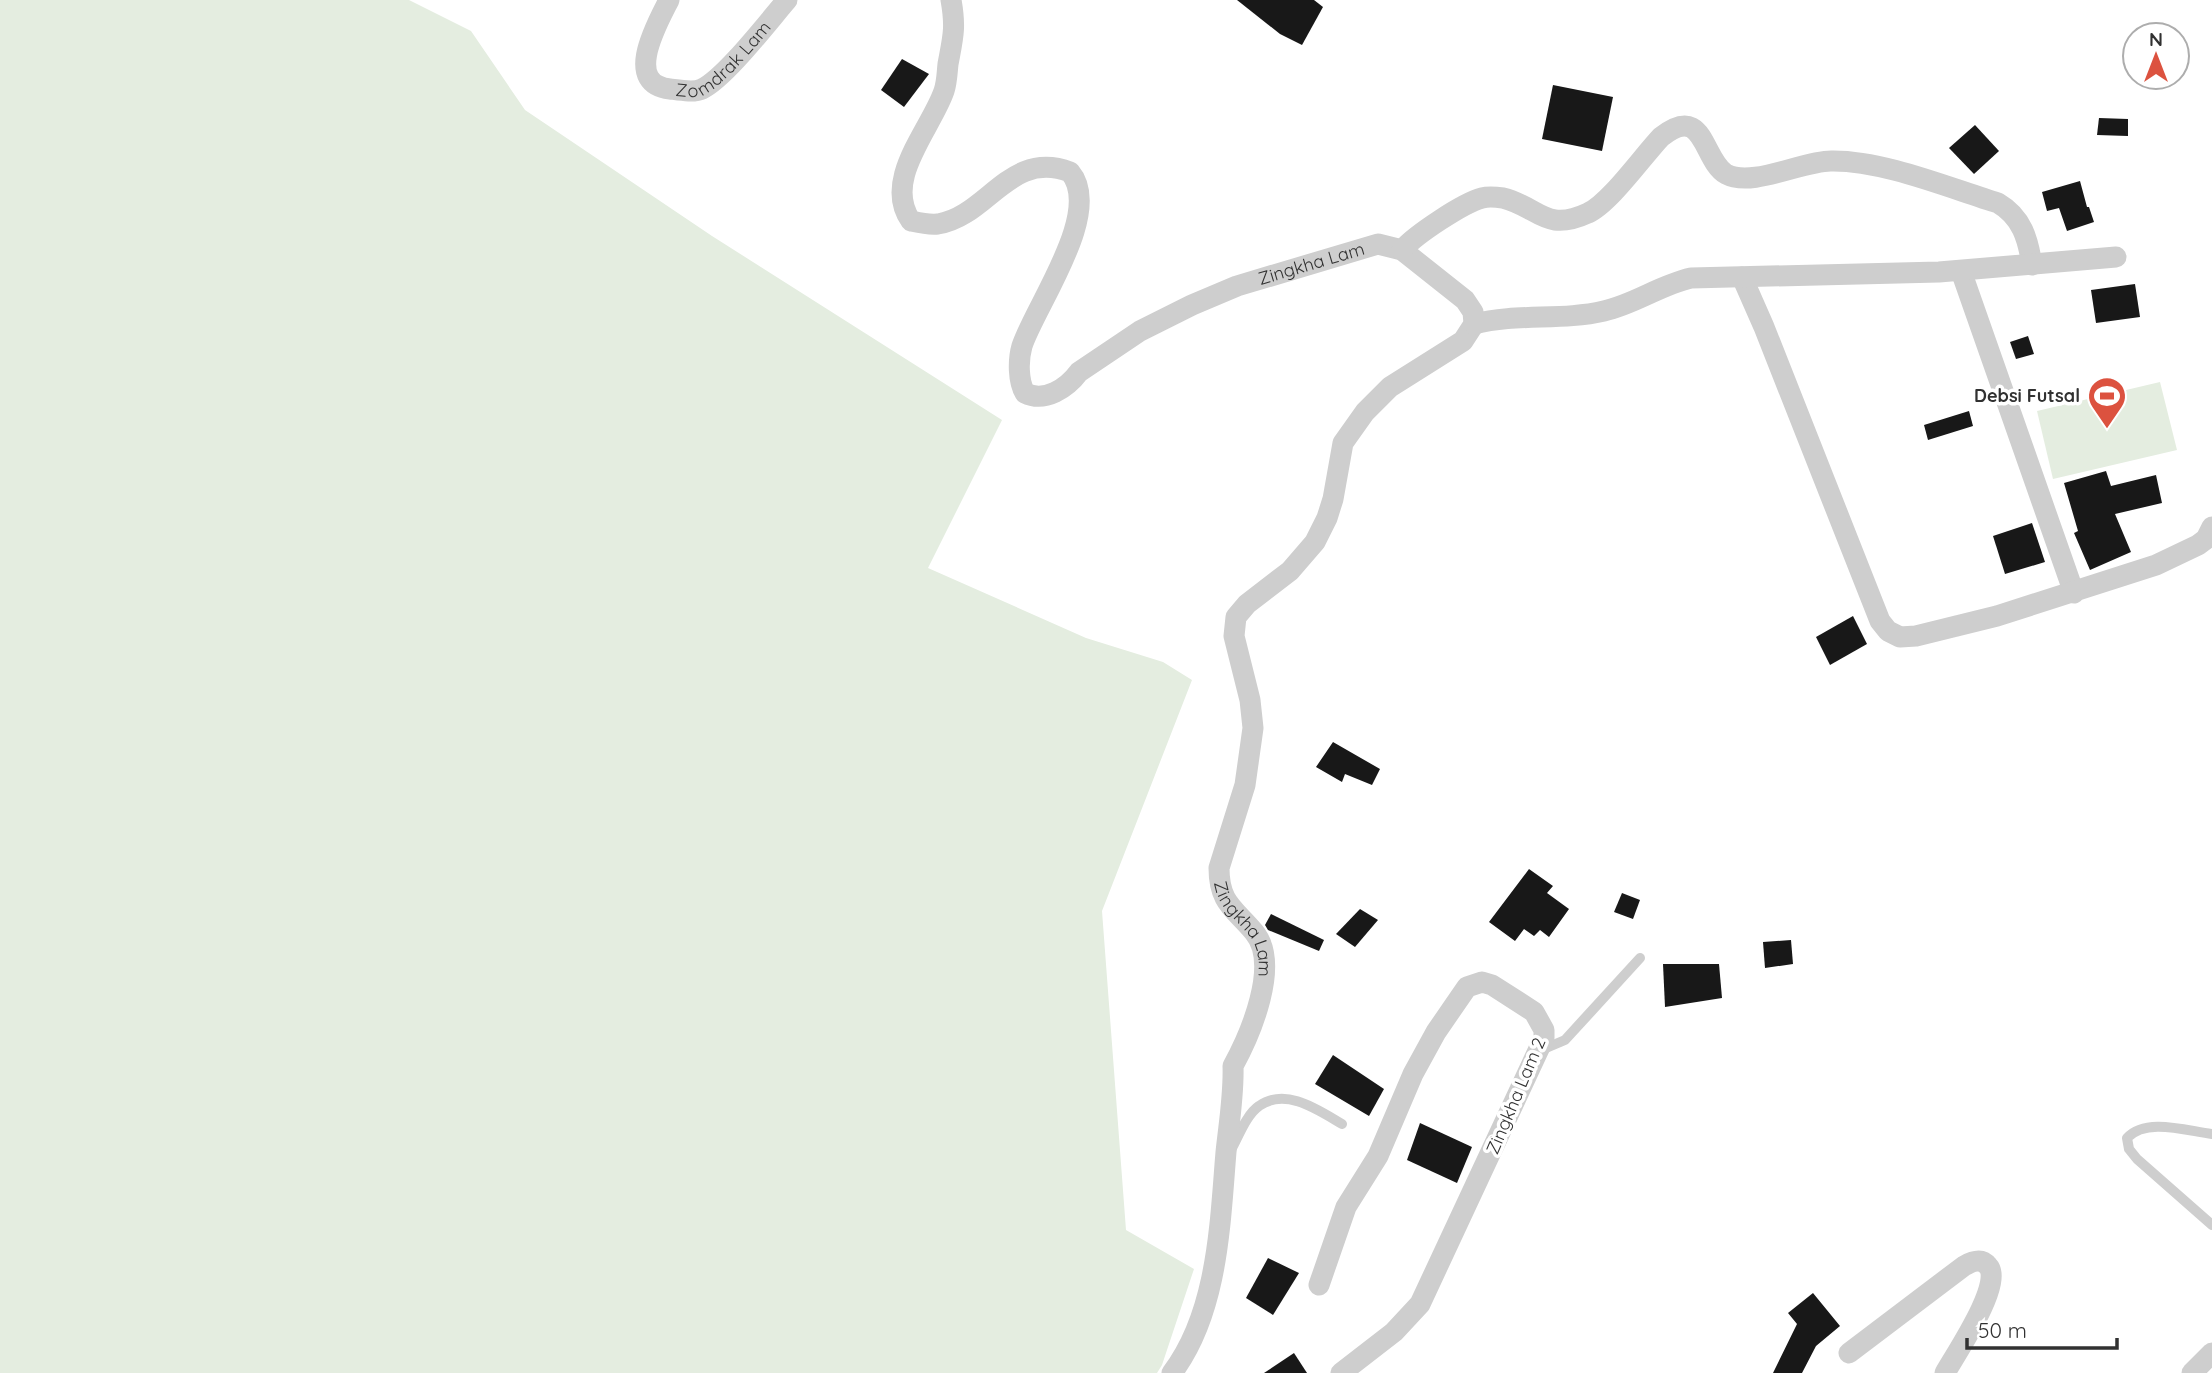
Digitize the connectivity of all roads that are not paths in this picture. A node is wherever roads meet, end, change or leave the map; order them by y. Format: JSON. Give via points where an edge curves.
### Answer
{"nodes":[{"id":1,"x":669,"y":0,"type":"edge"},
{"id":2,"x":787,"y":0,"type":"edge"},
{"id":3,"x":951,"y":0,"type":"edge"},
{"id":4,"x":1402,"y":250,"type":"junction"},
{"id":5,"x":2116,"y":257,"type":"dead end"},
{"id":6,"x":2032,"y":265,"type":"junction"},
{"id":7,"x":1961,"y":271,"type":"junction"},
{"id":8,"x":1742,"y":277,"type":"junction"},
{"id":9,"x":1474,"y":324,"type":"junction"},
{"id":10,"x":2212,"y":527,"type":"edge"},
{"id":11,"x":2074,"y":593,"type":"junction"},
{"id":12,"x":1640,"y":958,"type":"dead end"},
{"id":13,"x":1539,"y":1051,"type":"junction"},
{"id":14,"x":1342,"y":1124,"type":"dead end"},
{"id":15,"x":2212,"y":1134,"type":"edge"},
{"id":16,"x":1226,"y":1160,"type":"junction"},
{"id":17,"x":2212,"y":1225,"type":"edge"},
{"id":18,"x":1319,"y":1285,"type":"dead end"},
{"id":19,"x":1849,"y":1353,"type":"dead end"},
{"id":20,"x":2212,"y":1353,"type":"edge"},
{"id":21,"x":1172,"y":1373,"type":"edge"},
{"id":22,"x":1341,"y":1373,"type":"edge"},
{"id":23,"x":1945,"y":1373,"type":"edge"},
{"id":24,"x":2192,"y":1373,"type":"edge"}],
"edges":[{"from":1,"to":2,"type":"street","name":"Zomdrak Lam","via":[[646,48],[646,72],[666,89],[700,90],[723,73]]},
{"from":3,"to":4,"type":"street","name":"Zingkha Lam","via":[[955,34],[946,85],[908,162],[902,201],[911,221],[950,221],[1013,177],[1036,167],[1048,165],[1070,172],[1078,185],[1077,214],[1060,270],[1022,348],[1020,373],[1025,393],[1032,397],[1053,393],[1140,331],[1237,286],[1364,246]]},
{"from":4,"to":6,"type":"street","via":[[1420,234],[1482,198],[1506,199],[1550,220],[1587,214],[1605,202],[1661,137],[1681,126],[1696,132],[1722,170],[1736,177],[1815,162],[1853,162],[1998,203],[2022,226]]},
{"from":4,"to":9,"type":"street","via":[[1465,299]]},
{"from":5,"to":6,"type":"street"},
{"from":6,"to":7,"type":"street"},
{"from":7,"to":8,"type":"street"},
{"from":7,"to":11,"type":"street"},
{"from":8,"to":9,"type":"street","via":[[1673,282],[1603,312]]},
{"from":8,"to":11,"type":"street","via":[[1880,621],[1888,631],[1900,637],[1916,636]]},
{"from":9,"to":16,"type":"street","name":"Zingkha Lam","via":[[1463,341],[1390,387],[1365,412],[1343,443],[1333,499],[1315,542],[1290,571],[1236,617],[1234,636],[1253,728],[1245,785],[1219,878],[1225,900],[1255,934],[1265,957],[1258,1004],[1233,1066]]},
{"from":10,"to":11,"type":"street","via":[[2198,545]]},
{"from":12,"to":13,"type":"lane","via":[[1565,1040]]},
{"from":13,"to":18,"type":"street","name":"Zingkha Lam 2","via":[[1544,1030],[1534,1012],[1492,985],[1482,982],[1467,987],[1436,1032],[1378,1156],[1346,1207]]},
{"from":13,"to":22,"type":"street","name":"Zingkha Lam 2","via":[[1420,1304],[1394,1332]]},
{"from":14,"to":16,"type":"lane","via":[[1309,1105],[1275,1098],[1258,1106]]},
{"from":15,"to":17,"type":"lane","via":[[2146,1127],[2127,1138],[2137,1158]]},
{"from":16,"to":21,"type":"street","name":"Zingkha Lam","via":[[1217,1255],[1195,1332]]},
{"from":19,"to":23,"type":"street","via":[[1964,1266],[1982,1262],[1992,1272],[1991,1283],[1979,1315]]},
{"from":20,"to":24,"type":"street"}]}
